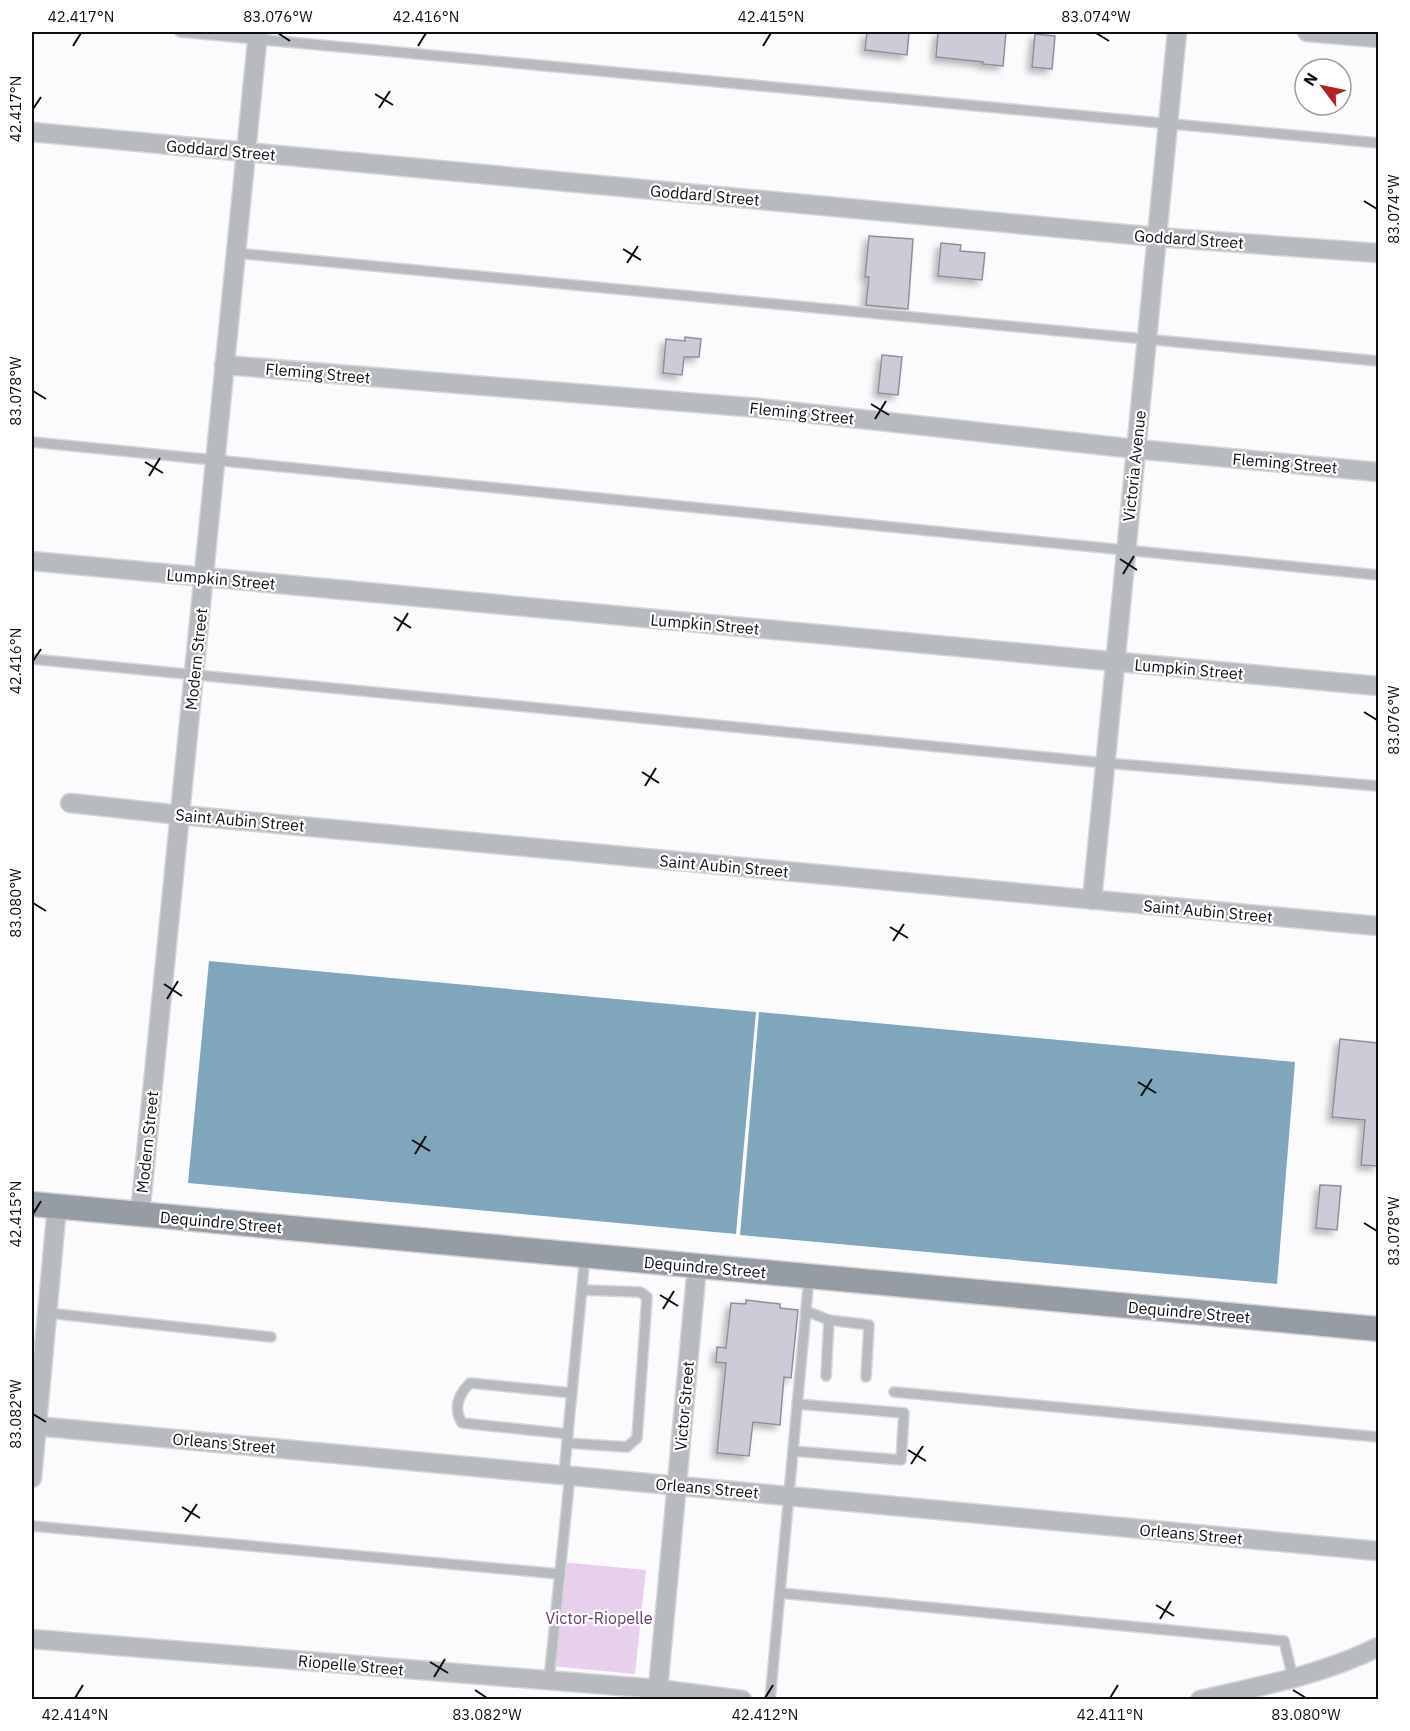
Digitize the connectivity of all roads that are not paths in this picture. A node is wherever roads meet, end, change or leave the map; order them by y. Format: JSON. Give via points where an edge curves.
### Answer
{"nodes":[{"id":1,"x":180,"y":32,"type":"edge"},
{"id":2,"x":1177,"y":32,"type":"edge"},
{"id":3,"x":1307,"y":32,"type":"edge"},
{"id":4,"x":258,"y":35,"type":"edge"},
{"id":5,"x":1378,"y":38,"type":"edge"},
{"id":6,"x":1168,"y":123,"type":"junction"},
{"id":7,"x":32,"y":132,"type":"edge"},
{"id":8,"x":1378,"y":143,"type":"edge"},
{"id":9,"x":245,"y":152,"type":"junction"},
{"id":10,"x":1156,"y":237,"type":"junction"},
{"id":11,"x":235,"y":253,"type":"junction"},
{"id":12,"x":1378,"y":253,"type":"edge"},
{"id":13,"x":1146,"y":340,"type":"junction"},
{"id":14,"x":1378,"y":361,"type":"edge"},
{"id":15,"x":224,"y":365,"type":"junction"},
{"id":16,"x":32,"y":442,"type":"edge"},
{"id":17,"x":1136,"y":449,"type":"junction"},
{"id":18,"x":215,"y":460,"type":"junction"},
{"id":19,"x":1378,"y":472,"type":"edge"},
{"id":20,"x":1126,"y":550,"type":"junction"},
{"id":21,"x":32,"y":561,"type":"edge"},
{"id":22,"x":1378,"y":575,"type":"edge"},
{"id":23,"x":204,"y":577,"type":"junction"},
{"id":24,"x":32,"y":659,"type":"edge"},
{"id":25,"x":1116,"y":662,"type":"junction"},
{"id":26,"x":194,"y":675,"type":"junction"},
{"id":27,"x":1378,"y":686,"type":"edge"},
{"id":28,"x":1106,"y":763,"type":"junction"},
{"id":29,"x":1378,"y":786,"type":"edge"},
{"id":30,"x":70,"y":803,"type":"dead end"},
{"id":31,"x":181,"y":815,"type":"junction"},
{"id":32,"x":1092,"y":900,"type":"junction"},
{"id":33,"x":1378,"y":926,"type":"edge"},
{"id":34,"x":32,"y":1204,"type":"edge"},
{"id":35,"x":57,"y":1206,"type":"junction"},
{"id":36,"x":140,"y":1214,"type":"junction"},
{"id":37,"x":585,"y":1256,"type":"junction"},
{"id":38,"x":697,"y":1266,"type":"junction"},
{"id":39,"x":809,"y":1277,"type":"junction"},
{"id":40,"x":582,"y":1290,"type":"junction"},
{"id":41,"x":806,"y":1311,"type":"junction"},
{"id":42,"x":47,"y":1313,"type":"junction"},
{"id":43,"x":829,"y":1320,"type":"junction"},
{"id":44,"x":1378,"y":1329,"type":"edge"},
{"id":45,"x":271,"y":1337,"type":"dead end"},
{"id":46,"x":826,"y":1376,"type":"dead end"},
{"id":47,"x":866,"y":1377,"type":"dead end"},
{"id":48,"x":894,"y":1392,"type":"dead end"},
{"id":49,"x":572,"y":1393,"type":"junction"},
{"id":50,"x":797,"y":1404,"type":"junction"},
{"id":51,"x":36,"y":1426,"type":"junction"},
{"id":52,"x":1378,"y":1437,"type":"edge"},
{"id":53,"x":567,"y":1438,"type":"junction"},
{"id":54,"x":793,"y":1451,"type":"junction"},
{"id":55,"x":567,"y":1475,"type":"junction"},
{"id":56,"x":32,"y":1478,"type":"edge"},
{"id":57,"x":677,"y":1485,"type":"junction"},
{"id":58,"x":789,"y":1496,"type":"junction"},
{"id":59,"x":32,"y":1526,"type":"edge"},
{"id":60,"x":1378,"y":1551,"type":"edge"},
{"id":61,"x":560,"y":1574,"type":"junction"},
{"id":62,"x":780,"y":1593,"type":"junction"},
{"id":63,"x":32,"y":1640,"type":"edge"},
{"id":64,"x":1378,"y":1647,"type":"edge"},
{"id":65,"x":1293,"y":1678,"type":"junction"},
{"id":66,"x":549,"y":1680,"type":"junction"},
{"id":67,"x":658,"y":1689,"type":"junction"},
{"id":68,"x":742,"y":1700,"type":"edge"},
{"id":69,"x":770,"y":1700,"type":"edge"},
{"id":70,"x":1200,"y":1700,"type":"edge"}],
"edges":[{"from":1,"to":4,"type":"lane"},
{"from":2,"to":6,"type":"street","name":"Victoria Avenue"},
{"from":3,"to":5,"type":"street"},
{"from":4,"to":6,"type":"lane"},
{"from":4,"to":9,"type":"street","name":"Modern Street"},
{"from":6,"to":8,"type":"lane"},
{"from":6,"to":10,"type":"street","name":"Victoria Avenue"},
{"from":7,"to":9,"type":"street","name":"Goddard Street"},
{"from":9,"to":10,"type":"street","name":"Goddard Street"},
{"from":9,"to":11,"type":"street","name":"Modern Street"},
{"from":10,"to":12,"type":"street","name":"Goddard Street"},
{"from":10,"to":13,"type":"street","name":"Victoria Avenue"},
{"from":11,"to":13,"type":"lane"},
{"from":11,"to":15,"type":"street","name":"Modern Street"},
{"from":13,"to":14,"type":"lane"},
{"from":13,"to":17,"type":"street","name":"Victoria Avenue"},
{"from":15,"to":17,"type":"street","name":"Fleming Street","via":[[760,408]]},
{"from":15,"to":18,"type":"street","name":"Modern Street"},
{"from":16,"to":18,"type":"lane"},
{"from":17,"to":19,"type":"street","name":"Fleming Street"},
{"from":17,"to":20,"type":"street","name":"Victoria Avenue"},
{"from":18,"to":20,"type":"lane"},
{"from":18,"to":23,"type":"street","name":"Modern Street"},
{"from":20,"to":22,"type":"lane"},
{"from":20,"to":25,"type":"street","name":"Victoria Avenue"},
{"from":21,"to":23,"type":"street","name":"Lumpkin Street"},
{"from":23,"to":25,"type":"street","name":"Lumpkin Street"},
{"from":23,"to":26,"type":"street","name":"Modern Street"},
{"from":24,"to":26,"type":"lane"},
{"from":25,"to":27,"type":"street","name":"Lumpkin Street"},
{"from":25,"to":28,"type":"street","name":"Victoria Avenue"},
{"from":26,"to":28,"type":"lane"},
{"from":26,"to":31,"type":"street","name":"Modern Street"},
{"from":28,"to":29,"type":"lane"},
{"from":28,"to":32,"type":"street","name":"Victoria Avenue"},
{"from":30,"to":31,"type":"street","name":"Saint Aubin Street"},
{"from":31,"to":32,"type":"street","name":"Saint Aubin Street"},
{"from":31,"to":36,"type":"street","name":"Modern Street"},
{"from":32,"to":33,"type":"street","name":"Saint Aubin Street"},
{"from":34,"to":35,"type":"street","name":"Dequindre Street"},
{"from":35,"to":36,"type":"street","name":"Dequindre Street"},
{"from":35,"to":42,"type":"street"},
{"from":36,"to":37,"type":"street","name":"Dequindre Street"},
{"from":37,"to":38,"type":"street","name":"Dequindre Street"},
{"from":37,"to":40,"type":"lane"},
{"from":38,"to":39,"type":"street","name":"Dequindre Street"},
{"from":38,"to":57,"type":"street","name":"Victor Street"},
{"from":39,"to":41,"type":"lane"},
{"from":39,"to":44,"type":"street","name":"Dequindre Street"},
{"from":40,"to":49,"type":"lane"},
{"from":40,"to":53,"type":"lane","via":[[640,1292],[647,1297],[637,1438],[627,1448]]},
{"from":41,"to":43,"type":"lane"},
{"from":41,"to":50,"type":"lane"},
{"from":42,"to":45,"type":"lane"},
{"from":42,"to":51,"type":"street"},
{"from":43,"to":46,"type":"lane"},
{"from":43,"to":47,"type":"lane","via":[[869,1325]]},
{"from":48,"to":52,"type":"lane"},
{"from":49,"to":53,"type":"lane"},
{"from":49,"to":53,"type":"lane","via":[[470,1383],[459,1395],[457,1415],[462,1424]]},
{"from":50,"to":54,"type":"lane"},
{"from":50,"to":54,"type":"lane","via":[[904,1413],[901,1460]]},
{"from":51,"to":55,"type":"street","name":"Orleans Street"},
{"from":51,"to":56,"type":"street"},
{"from":53,"to":55,"type":"lane"},
{"from":54,"to":58,"type":"lane"},
{"from":55,"to":57,"type":"street","name":"Orleans Street"},
{"from":55,"to":61,"type":"lane"},
{"from":57,"to":58,"type":"street","name":"Orleans Street"},
{"from":57,"to":67,"type":"street","name":"Victor Street"},
{"from":58,"to":60,"type":"street","name":"Orleans Street"},
{"from":58,"to":62,"type":"lane"},
{"from":59,"to":61,"type":"lane"},
{"from":61,"to":66,"type":"lane"},
{"from":62,"to":65,"type":"lane","via":[[1284,1641]]},
{"from":62,"to":69,"type":"lane"},
{"from":63,"to":66,"type":"street","name":"Riopelle Street"},
{"from":64,"to":65,"type":"street"},
{"from":65,"to":70,"type":"street"},
{"from":66,"to":67,"type":"street","name":"Riopelle Street"},
{"from":67,"to":68,"type":"street","name":"Riopelle Street"}]}
